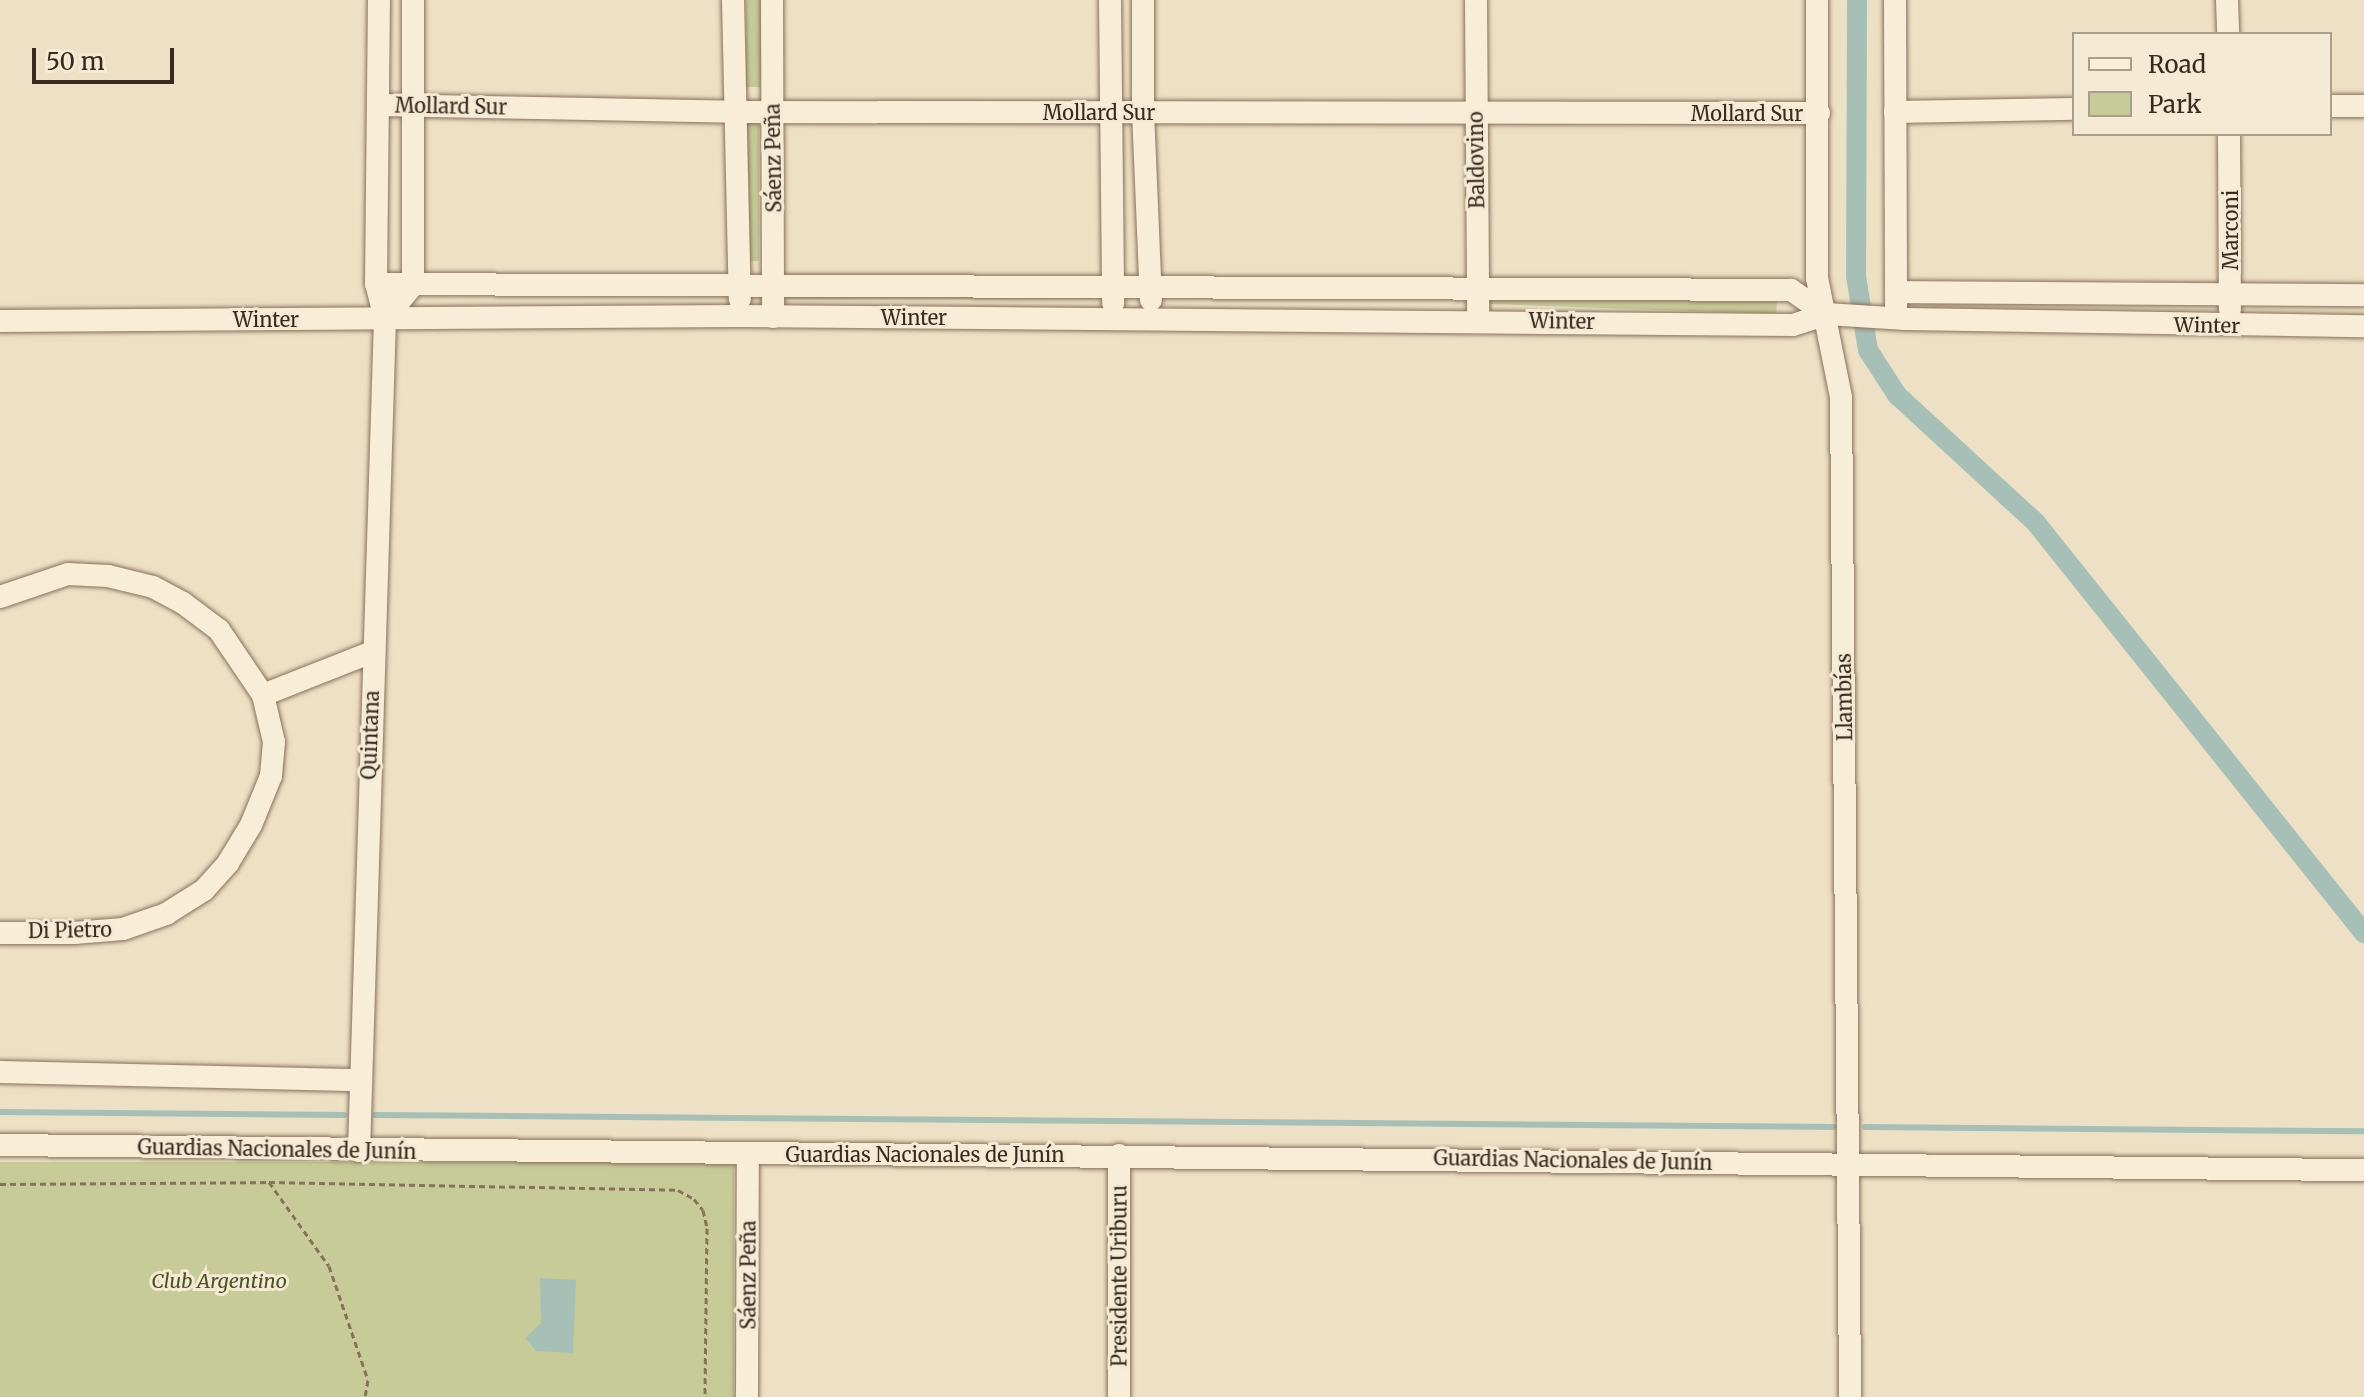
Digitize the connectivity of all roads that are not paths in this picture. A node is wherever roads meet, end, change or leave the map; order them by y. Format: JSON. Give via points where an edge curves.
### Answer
{"nodes":[{"id":1,"x":379,"y":0,"type":"edge"},
{"id":2,"x":413,"y":0,"type":"edge"},
{"id":3,"x":733,"y":0,"type":"edge"},
{"id":4,"x":772,"y":0,"type":"edge"},
{"id":5,"x":1110,"y":0,"type":"edge"},
{"id":6,"x":1143,"y":0,"type":"edge"},
{"id":7,"x":1476,"y":0,"type":"edge"},
{"id":8,"x":1817,"y":0,"type":"edge"},
{"id":9,"x":1895,"y":0,"type":"edge"},
{"id":10,"x":2227,"y":0,"type":"edge"},
{"id":11,"x":2228,"y":32,"type":"edge"},
{"id":12,"x":378,"y":105,"type":"junction"},
{"id":13,"x":411,"y":106,"type":"junction"},
{"id":14,"x":2332,"y":106,"type":"edge"},
{"id":15,"x":2364,"y":106,"type":"edge"},
{"id":16,"x":2072,"y":109,"type":"edge"},
{"id":17,"x":772,"y":111,"type":"junction"},
{"id":18,"x":1143,"y":111,"type":"junction"},
{"id":19,"x":734,"y":112,"type":"junction"},
{"id":20,"x":1110,"y":112,"type":"junction"},
{"id":21,"x":1475,"y":112,"type":"junction"},
{"id":22,"x":1895,"y":112,"type":"junction"},
{"id":23,"x":1819,"y":113,"type":"junction"},
{"id":24,"x":2229,"y":136,"type":"edge"},
{"id":25,"x":376,"y":284,"type":"junction"},
{"id":26,"x":413,"y":285,"type":"junction"},
{"id":27,"x":740,"y":285,"type":"junction"},
{"id":28,"x":775,"y":285,"type":"junction"},
{"id":29,"x":1114,"y":288,"type":"junction"},
{"id":30,"x":1152,"y":288,"type":"junction"},
{"id":31,"x":1478,"y":289,"type":"junction"},
{"id":32,"x":1896,"y":292,"type":"junction"},
{"id":33,"x":2230,"y":294,"type":"junction"},
{"id":34,"x":2364,"y":295,"type":"edge"},
{"id":35,"x":1835,"y":314,"type":"junction"},
{"id":36,"x":739,"y":316,"type":"junction"},
{"id":37,"x":773,"y":317,"type":"junction"},
{"id":38,"x":1112,"y":317,"type":"junction"},
{"id":39,"x":1150,"y":317,"type":"junction"},
{"id":40,"x":1895,"y":318,"type":"junction"},
{"id":41,"x":385,"y":319,"type":"junction"},
{"id":42,"x":1478,"y":320,"type":"junction"},
{"id":43,"x":0,"y":321,"type":"edge"},
{"id":44,"x":2230,"y":325,"type":"junction"},
{"id":45,"x":2364,"y":326,"type":"edge"},
{"id":46,"x":0,"y":597,"type":"edge"},
{"id":47,"x":372,"y":652,"type":"junction"},
{"id":48,"x":263,"y":695,"type":"junction"},
{"id":49,"x":0,"y":933,"type":"edge"},
{"id":50,"x":0,"y":1072,"type":"edge"},
{"id":51,"x":360,"y":1080,"type":"junction"},
{"id":52,"x":0,"y":1145,"type":"edge"},
{"id":53,"x":359,"y":1151,"type":"junction"},
{"id":54,"x":748,"y":1153,"type":"junction"},
{"id":55,"x":1119,"y":1155,"type":"junction"},
{"id":56,"x":1850,"y":1162,"type":"junction"},
{"id":57,"x":2364,"y":1170,"type":"edge"},
{"id":58,"x":747,"y":1397,"type":"edge"},
{"id":59,"x":1119,"y":1397,"type":"edge"},
{"id":60,"x":1850,"y":1397,"type":"edge"}],
"edges":[{"from":1,"to":12,"type":"street","name":"Quintana"},
{"from":2,"to":13,"type":"street"},
{"from":3,"to":19,"type":"street","name":"Sáenz Peña"},
{"from":4,"to":17,"type":"street","name":"Sáenz Peña"},
{"from":5,"to":20,"type":"street"},
{"from":6,"to":18,"type":"street"},
{"from":7,"to":21,"type":"street","name":"Baldovino"},
{"from":8,"to":23,"type":"street","name":"Llambías"},
{"from":9,"to":22,"type":"street"},
{"from":10,"to":11,"type":"street"},
{"from":12,"to":13,"type":"street","name":"Mollard Sur"},
{"from":12,"to":25,"type":"street","name":"Quintana"},
{"from":13,"to":19,"type":"street","name":"Mollard Sur"},
{"from":13,"to":26,"type":"street"},
{"from":14,"to":15,"type":"street"},
{"from":16,"to":22,"type":"street"},
{"from":17,"to":19,"type":"street","name":"Mollard Sur"},
{"from":17,"to":20,"type":"street","name":"Mollard Sur"},
{"from":17,"to":28,"type":"street","name":"Sáenz Peña"},
{"from":18,"to":20,"type":"street","name":"Mollard Sur"},
{"from":18,"to":21,"type":"street","name":"Mollard Sur"},
{"from":18,"to":30,"type":"street"},
{"from":19,"to":27,"type":"street","name":"Sáenz Peña"},
{"from":20,"to":29,"type":"street"},
{"from":21,"to":23,"type":"street","name":"Mollard Sur"},
{"from":21,"to":31,"type":"street","name":"Baldovino"},
{"from":22,"to":32,"type":"street"},
{"from":23,"to":35,"type":"street","name":"Llambías","via":[[1817,278]]},
{"from":24,"to":33,"type":"street","name":"Marconi"},
{"from":25,"to":26,"type":"street","name":"Winter"},
{"from":25,"to":41,"type":"street","name":"Quintana"},
{"from":26,"to":27,"type":"street","name":"Winter"},
{"from":26,"to":41,"type":"street"},
{"from":27,"to":28,"type":"street","name":"Winter"},
{"from":27,"to":36,"type":"street","name":"Sáenz Peña"},
{"from":28,"to":29,"type":"street","name":"Winter"},
{"from":28,"to":37,"type":"street","name":"Sáenz Peña"},
{"from":29,"to":30,"type":"street","name":"Winter"},
{"from":29,"to":38,"type":"street"},
{"from":30,"to":31,"type":"street","name":"Winter"},
{"from":30,"to":39,"type":"street"},
{"from":31,"to":35,"type":"street","name":"Winter","via":[[1791,290]]},
{"from":31,"to":42,"type":"street","name":"Baldovino"},
{"from":32,"to":33,"type":"street"},
{"from":32,"to":40,"type":"street"},
{"from":33,"to":34,"type":"street"},
{"from":33,"to":44,"type":"street","name":"Marconi"},
{"from":35,"to":40,"type":"street","name":"Winter"},
{"from":35,"to":42,"type":"street","name":"Winter","via":[[1793,325]]},
{"from":35,"to":56,"type":"street","name":"Llambías","via":[[1841,397]]},
{"from":36,"to":37,"type":"street","name":"Winter"},
{"from":36,"to":41,"type":"street","name":"Winter"},
{"from":37,"to":38,"type":"street","name":"Winter"},
{"from":38,"to":39,"type":"street","name":"Winter"},
{"from":39,"to":42,"type":"street","name":"Winter"},
{"from":40,"to":44,"type":"street","name":"Winter"},
{"from":41,"to":43,"type":"street","name":"Winter"},
{"from":41,"to":47,"type":"street","name":"Quintana"},
{"from":44,"to":45,"type":"street","name":"Winter"},
{"from":46,"to":48,"type":"street","via":[[68,574],[108,576],[153,587],[219,630]]},
{"from":47,"to":48,"type":"street"},
{"from":47,"to":51,"type":"street","name":"Quintana"},
{"from":48,"to":49,"type":"street","name":"Di Pietro","via":[[274,742],[271,776],[251,825],[204,890],[166,914],[123,929]]},
{"from":50,"to":51,"type":"street"},
{"from":51,"to":53,"type":"street","name":"Quintana"},
{"from":52,"to":53,"type":"street","name":"Guardias Nacionales de Junín"},
{"from":53,"to":54,"type":"street","name":"Guardias Nacionales de Junín"},
{"from":54,"to":55,"type":"street","name":"Guardias Nacionales de Junín"},
{"from":54,"to":58,"type":"street","name":"Sáenz Peña"},
{"from":55,"to":56,"type":"street","name":"Guardias Nacionales de Junín"},
{"from":55,"to":59,"type":"street","name":"Presidente Uriburu"},
{"from":56,"to":57,"type":"street","name":"Guardias Nacionales de Junín"},
{"from":56,"to":60,"type":"street","name":"Llambías"}]}
